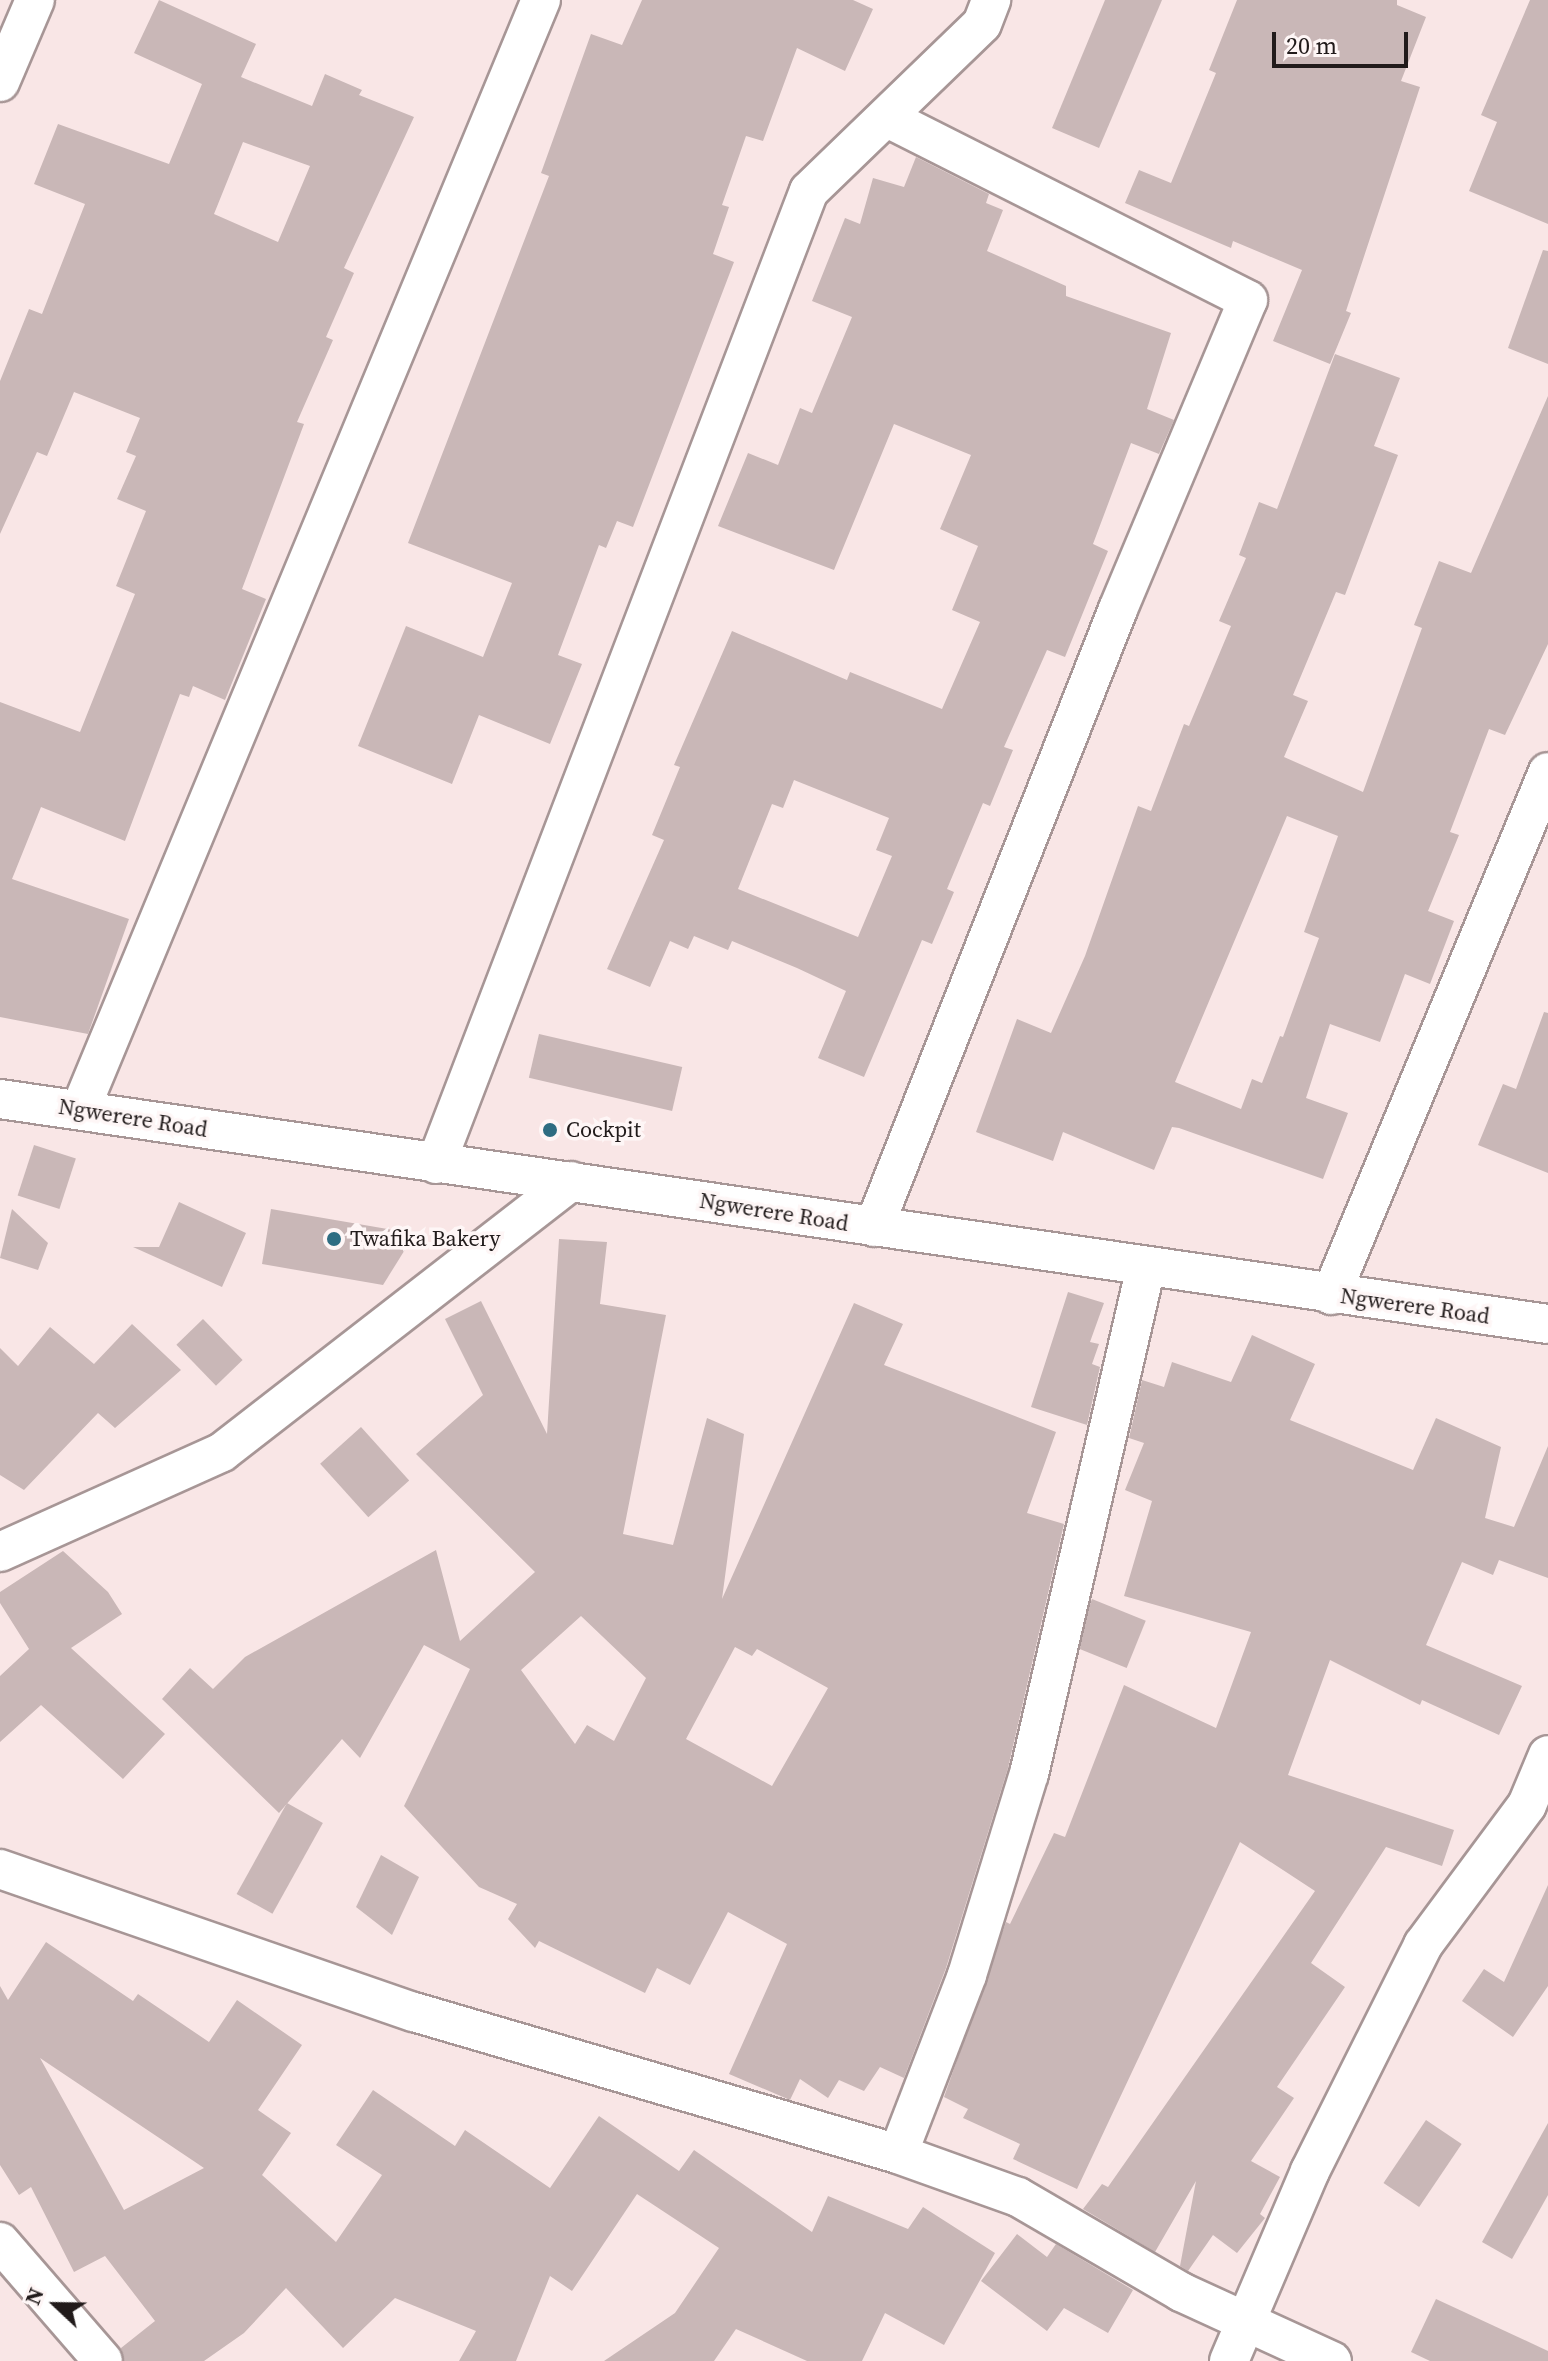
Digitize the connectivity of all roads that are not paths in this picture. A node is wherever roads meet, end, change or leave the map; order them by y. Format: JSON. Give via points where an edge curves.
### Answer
{"nodes":[{"id":1,"x":35,"y":0,"type":"edge"},
{"id":2,"x":541,"y":0,"type":"edge"},
{"id":3,"x":991,"y":0,"type":"edge"},
{"id":4,"x":0,"y":82,"type":"edge"},
{"id":5,"x":889,"y":119,"type":"junction"},
{"id":6,"x":1548,"y":772,"type":"edge"},
{"id":7,"x":0,"y":1099,"type":"edge"},
{"id":8,"x":80,"y":1110,"type":"junction"},
{"id":9,"x":436,"y":1164,"type":"junction"},
{"id":10,"x":571,"y":1181,"type":"junction"},
{"id":11,"x":874,"y":1227,"type":"junction"},
{"id":12,"x":1146,"y":1267,"type":"junction"},
{"id":13,"x":1331,"y":1295,"type":"junction"},
{"id":14,"x":1548,"y":1324,"type":"edge"},
{"id":15,"x":0,"y":1552,"type":"edge"},
{"id":16,"x":1548,"y":1755,"type":"edge"},
{"id":17,"x":0,"y":1869,"type":"edge"},
{"id":18,"x":898,"y":2154,"type":"junction"},
{"id":19,"x":0,"y":2242,"type":"edge"},
{"id":20,"x":1242,"y":2321,"type":"junction"},
{"id":21,"x":103,"y":2361,"type":"edge"},
{"id":22,"x":1229,"y":2361,"type":"edge"},
{"id":23,"x":1332,"y":2361,"type":"edge"}],
"edges":[{"from":1,"to":4,"type":"street"},
{"from":2,"to":8,"type":"street"},
{"from":3,"to":5,"type":"street","via":[[982,24]]},
{"from":5,"to":9,"type":"street","via":[[809,191]]},
{"from":5,"to":11,"type":"street","via":[[1248,300],[1118,609]]},
{"from":6,"to":13,"type":"street"},
{"from":7,"to":8,"type":"street","name":"Ngwerere Road"},
{"from":8,"to":9,"type":"street","name":"Ngwerere Road"},
{"from":9,"to":10,"type":"street","name":"Ngwerere Road"},
{"from":10,"to":11,"type":"street","name":"Ngwerere Road"},
{"from":10,"to":15,"type":"street","via":[[222,1452]]},
{"from":11,"to":12,"type":"street","name":"Ngwerere Road"},
{"from":12,"to":13,"type":"street","name":"Ngwerere Road"},
{"from":12,"to":18,"type":"street","via":[[1029,1774],[967,1975]]},
{"from":13,"to":14,"type":"street","name":"Ngwerere Road"},
{"from":16,"to":20,"type":"street","via":[[1527,1805],[1423,1945]]},
{"from":17,"to":18,"type":"street","via":[[414,2012]]},
{"from":18,"to":20,"type":"street","via":[[1018,2197]]},
{"from":19,"to":21,"type":"street"},
{"from":20,"to":22,"type":"street"},
{"from":20,"to":23,"type":"street"}]}
